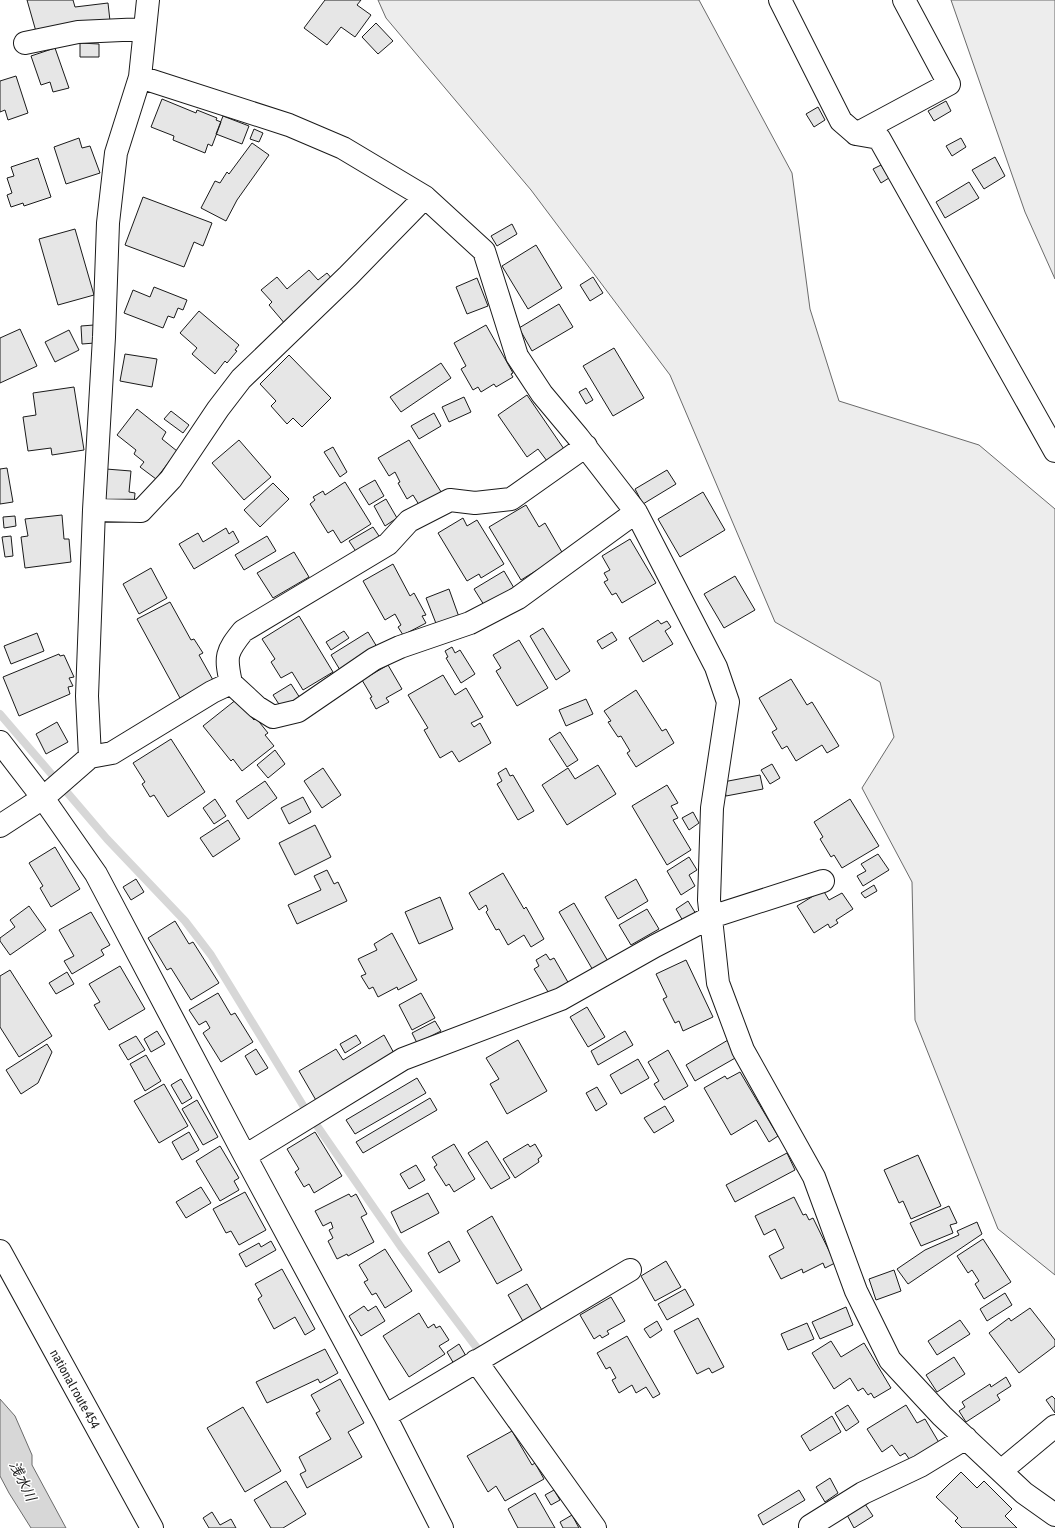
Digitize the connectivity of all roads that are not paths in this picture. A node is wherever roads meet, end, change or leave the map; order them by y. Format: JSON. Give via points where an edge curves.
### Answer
{"nodes":[{"id":1,"x":148,"y":0,"type":"edge"},
{"id":2,"x":780,"y":0,"type":"edge"},
{"id":3,"x":904,"y":0,"type":"edge"},
{"id":4,"x":144,"y":29,"type":"junction"},
{"id":5,"x":25,"y":44,"type":"dead end"},
{"id":6,"x":140,"y":77,"type":"junction"},
{"id":7,"x":856,"y":134,"type":"junction"},
{"id":8,"x":425,"y":197,"type":"junction"},
{"id":9,"x":586,"y":446,"type":"junction"},
{"id":10,"x":1055,"y":451,"type":"edge"},
{"id":11,"x":94,"y":510,"type":"junction"},
{"id":12,"x":636,"y":512,"type":"junction"},
{"id":13,"x":231,"y":683,"type":"junction"},
{"id":14,"x":0,"y":742,"type":"edge"},
{"id":15,"x":90,"y":757,"type":"junction"},
{"id":16,"x":43,"y":798,"type":"junction"},
{"id":17,"x":0,"y":826,"type":"edge"},
{"id":18,"x":823,"y":881,"type":"dead end"},
{"id":19,"x":711,"y":917,"type":"junction"},
{"id":20,"x":245,"y":1156,"type":"junction"},
{"id":21,"x":0,"y":1251,"type":"edge"},
{"id":22,"x":630,"y":1270,"type":"dead end"},
{"id":23,"x":476,"y":1361,"type":"junction"},
{"id":24,"x":385,"y":1416,"type":"junction"},
{"id":25,"x":1055,"y":1426,"type":"edge"},
{"id":26,"x":966,"y":1438,"type":"junction"},
{"id":27,"x":1001,"y":1471,"type":"junction"},
{"id":28,"x":1055,"y":1515,"type":"edge"},
{"id":29,"x":810,"y":1526,"type":"dead end"},
{"id":30,"x":152,"y":1528,"type":"edge"},
{"id":31,"x":442,"y":1528,"type":"edge"},
{"id":32,"x":595,"y":1528,"type":"edge"}],
"edges":[{"from":1,"to":4,"type":"main road"},
{"from":2,"to":7,"type":"main road","via":[[841,121]]},
{"from":3,"to":7,"type":"main road","via":[[949,84]]},
{"from":4,"to":5,"type":"main road","via":[[78,32]]},
{"from":4,"to":6,"type":"main road"},
{"from":6,"to":8,"type":"main road","via":[[296,128],[343,148]]},
{"from":6,"to":11,"type":"main road","via":[[116,153],[108,223]]},
{"from":7,"to":10,"type":"main road","via":[[879,138]]},
{"from":8,"to":9,"type":"main road","via":[[484,251],[517,356],[542,394]]},
{"from":8,"to":11,"type":"main road","via":[[348,276],[241,379],[171,478],[141,511]]},
{"from":9,"to":12,"type":"main road"},
{"from":9,"to":13,"type":"main road","via":[[510,499],[475,503],[450,500],[409,521],[388,544],[243,631],[230,647],[226,662]]},
{"from":11,"to":15,"type":"main road","via":[[87,696]]},
{"from":12,"to":13,"type":"main road","via":[[518,598],[470,623],[400,647],[374,659],[298,711],[273,717],[257,707]]},
{"from":12,"to":19,"type":"main road","via":[[716,668],[728,702],[712,808],[709,900]]},
{"from":13,"to":15,"type":"main road","via":[[112,753]]},
{"from":14,"to":16,"type":"main road"},
{"from":15,"to":16,"type":"main road"},
{"from":16,"to":17,"type":"main road"},
{"from":16,"to":20,"type":"main road","via":[[96,874]]},
{"from":18,"to":19,"type":"main road"},
{"from":19,"to":20,"type":"main road","via":[[561,999],[402,1059]]},
{"from":19,"to":26,"type":"main road","via":[[718,983],[743,1050],[814,1177],[856,1291],[886,1353],[942,1416]]},
{"from":20,"to":24,"type":"main road"},
{"from":21,"to":30,"type":"main road","name":"national route 454"},
{"from":22,"to":23,"type":"main road"},
{"from":23,"to":24,"type":"main road"},
{"from":23,"to":32,"type":"main road"},
{"from":24,"to":31,"type":"main road"},
{"from":25,"to":27,"type":"main road"},
{"from":26,"to":27,"type":"main road"},
{"from":26,"to":29,"type":"main road","via":[[920,1466],[863,1493]]},
{"from":27,"to":28,"type":"main road","via":[[1024,1493]]}]}
